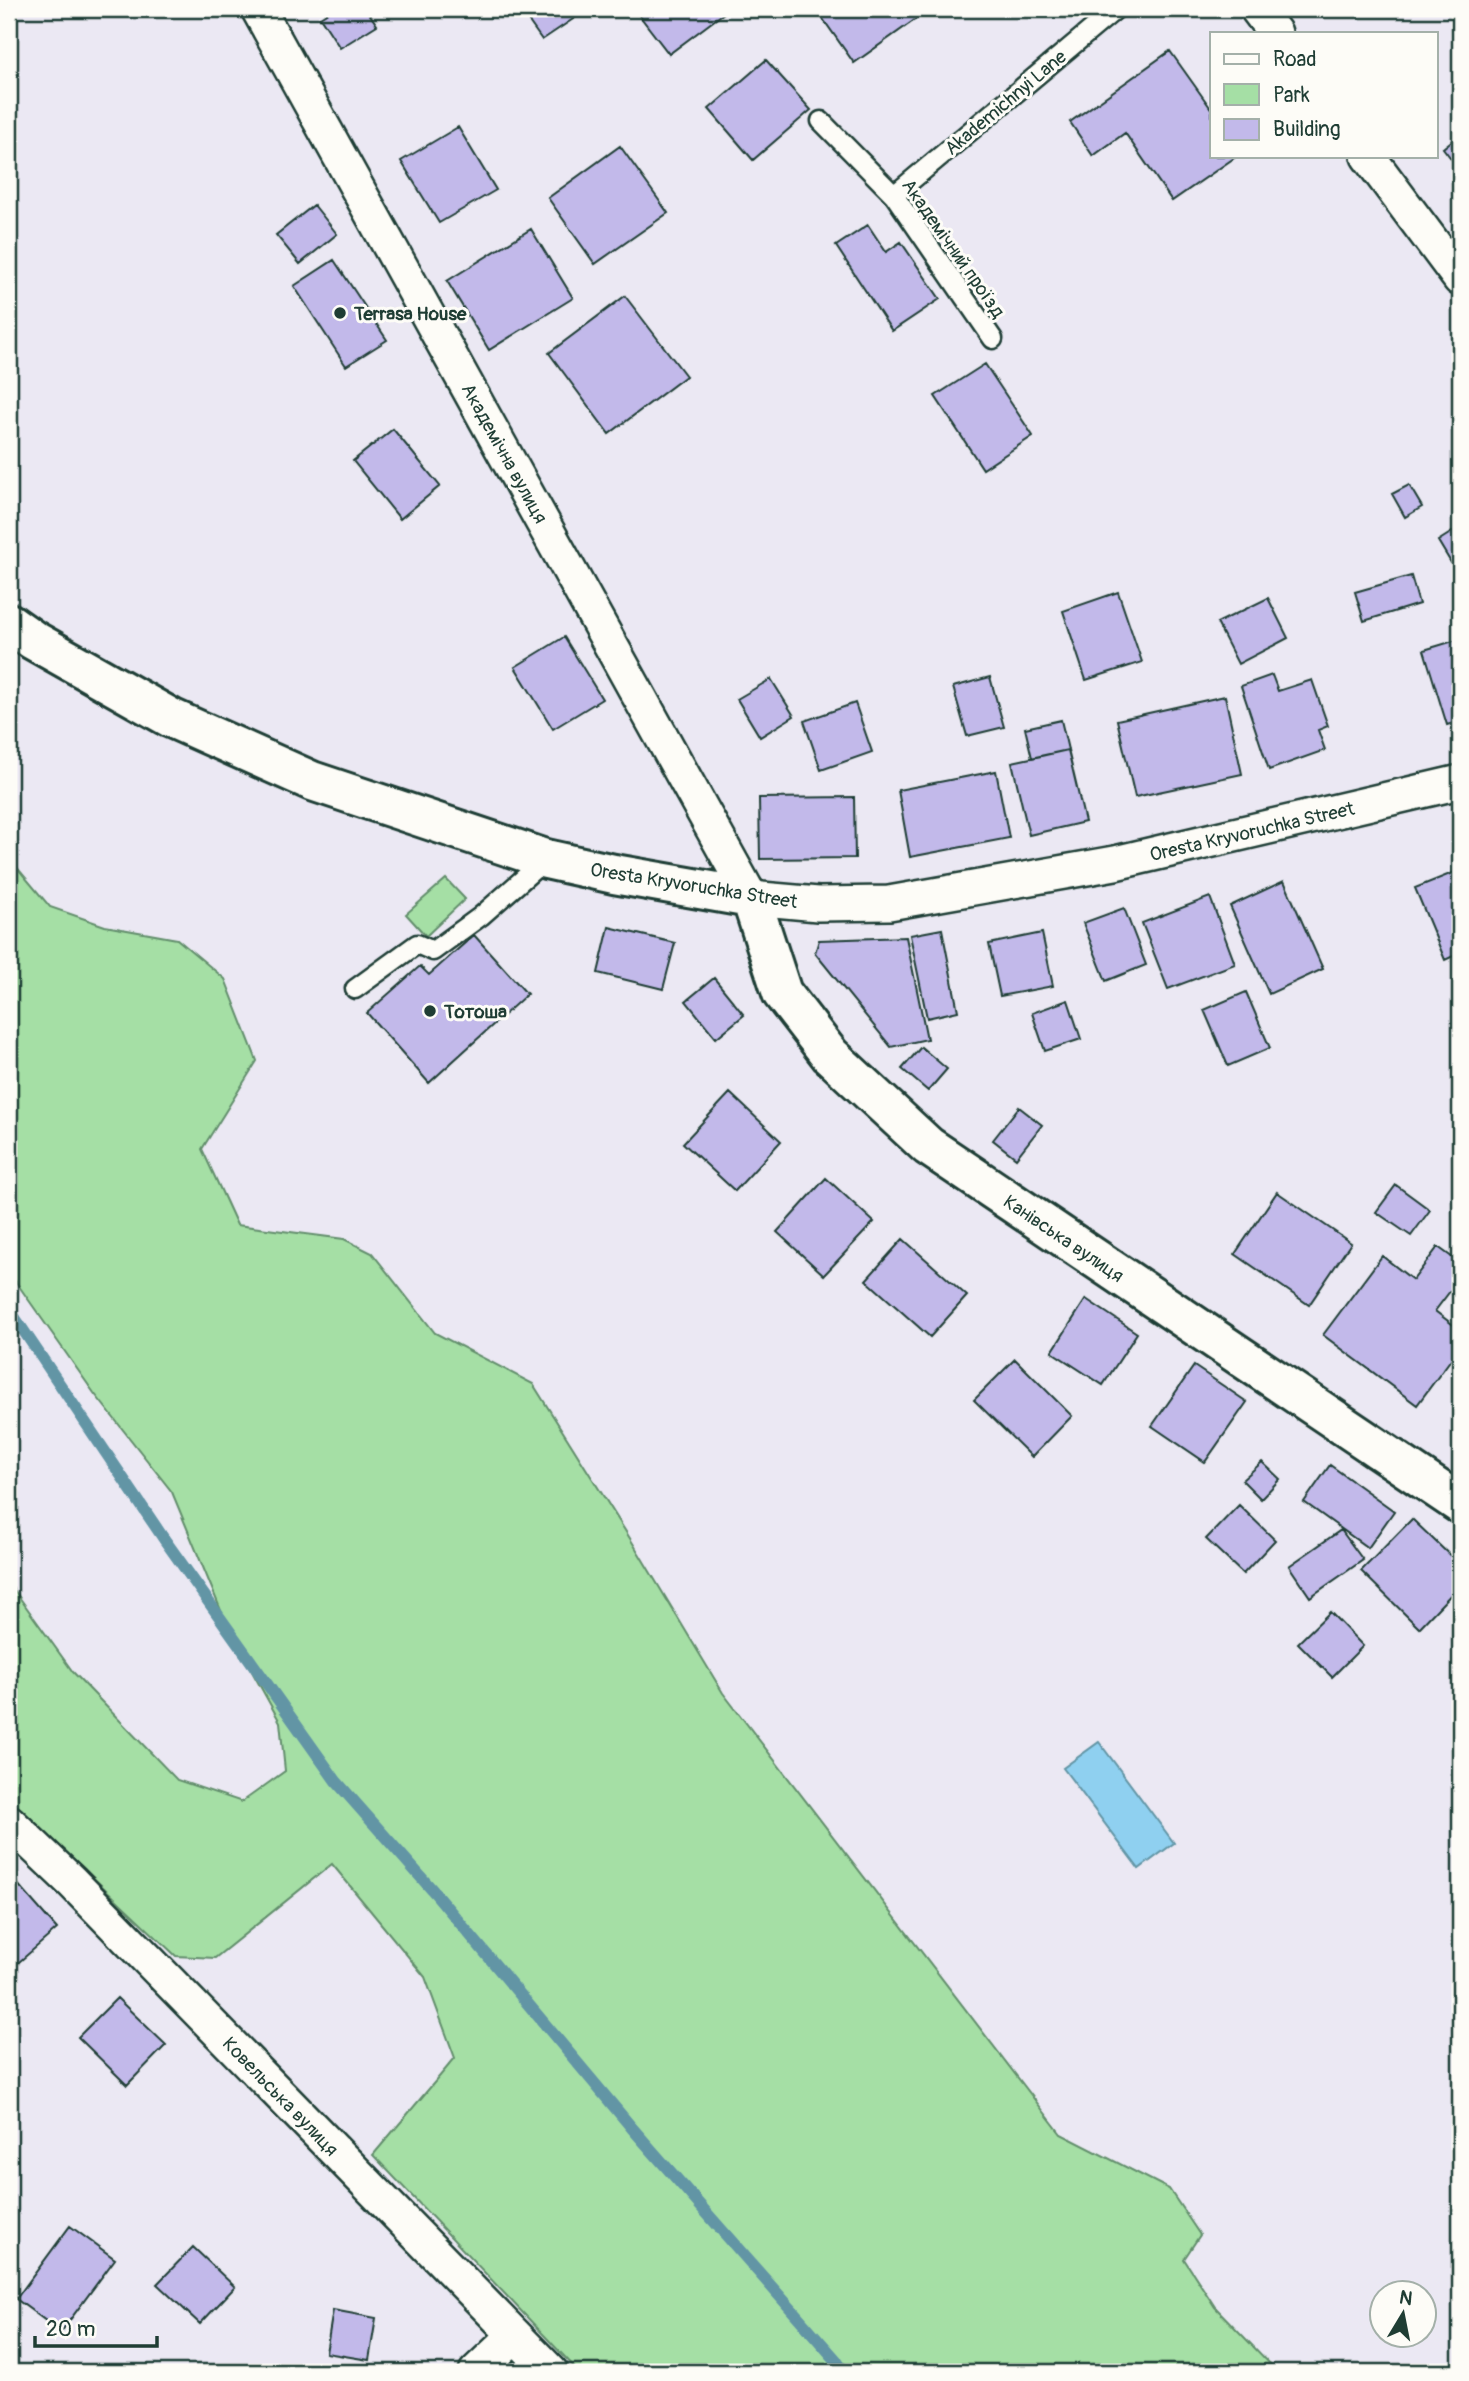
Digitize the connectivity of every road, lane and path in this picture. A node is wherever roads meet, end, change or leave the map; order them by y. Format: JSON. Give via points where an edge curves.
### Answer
{"nodes":[{"id":1,"x":258,"y":9,"type":"edge"},
{"id":2,"x":1116,"y":9,"type":"edge"},
{"id":3,"x":1257,"y":9,"type":"edge"},
{"id":4,"x":1274,"y":32,"type":"edge"},
{"id":5,"x":821,"y":121,"type":"dead end"},
{"id":6,"x":1370,"y":158,"type":"edge"},
{"id":7,"x":894,"y":195,"type":"junction"},
{"id":8,"x":1460,"y":278,"type":"edge"},
{"id":9,"x":993,"y":339,"type":"dead end"},
{"id":10,"x":9,"y":623,"type":"edge"},
{"id":11,"x":1460,"y":782,"type":"edge"},
{"id":12,"x":545,"y":859,"type":"junction"},
{"id":13,"x":751,"y":898,"type":"junction"},
{"id":14,"x":355,"y":989,"type":"dead end"},
{"id":15,"x":1460,"y":1504,"type":"edge"},
{"id":16,"x":9,"y":1822,"type":"edge"},
{"id":17,"x":515,"y":2335,"type":"junction"},
{"id":18,"x":476,"y":2372,"type":"edge"},
{"id":19,"x":551,"y":2372,"type":"edge"}],
"edges":[{"from":1,"to":13,"type":"street","name":"Академічна вулиця"},
{"from":2,"to":7,"type":"lane","name":"Akademichnyi Lane"},
{"from":3,"to":4,"type":"street"},
{"from":5,"to":7,"type":"lane","name":"Академічний проїзд"},
{"from":6,"to":8,"type":"street"},
{"from":7,"to":9,"type":"lane","name":"Академічний проїзд"},
{"from":10,"to":12,"type":"street","name":"Oresta Kryvoruchka Street","via":[[171,718],[312,781]]},
{"from":11,"to":13,"type":"street","name":"Oresta Kryvoruchka Street","via":[[1115,863],[889,902],[818,904]]},
{"from":12,"to":13,"type":"street","name":"Oresta Kryvoruchka Street"},
{"from":12,"to":14,"type":"lane","via":[[433,951],[417,944]]},
{"from":13,"to":15,"type":"street","name":"Канівська вулиця","via":[[782,993],[830,1055],[928,1146]]},
{"from":16,"to":17,"type":"street","name":"Ковельська вулиця"},
{"from":17,"to":18,"type":"street"},
{"from":17,"to":19,"type":"street","name":"Ковельська вулиця"}]}
